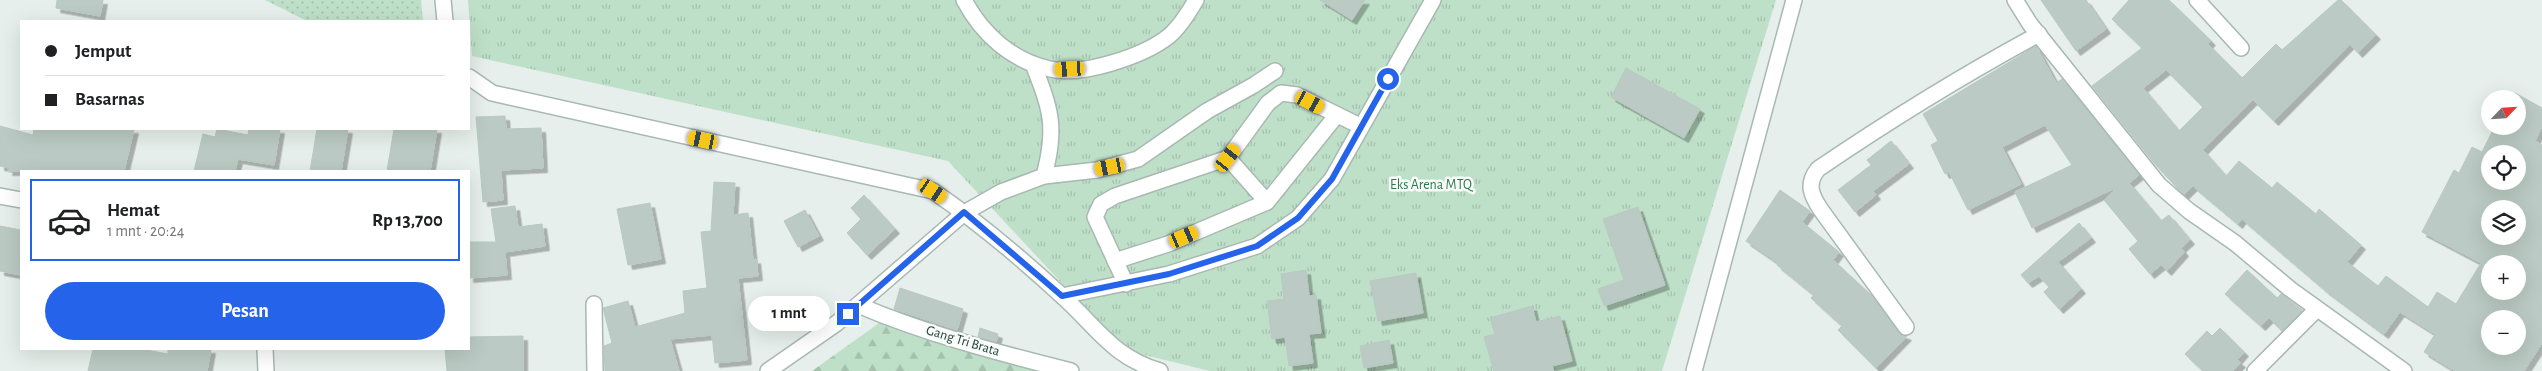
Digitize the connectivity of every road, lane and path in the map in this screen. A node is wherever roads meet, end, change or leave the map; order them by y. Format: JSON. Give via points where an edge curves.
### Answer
{"nodes":[{"id":1,"x":443,"y":0,"type":"edge"},
{"id":2,"x":964,"y":0,"type":"edge"},
{"id":3,"x":1196,"y":0,"type":"edge"},
{"id":4,"x":1434,"y":0,"type":"edge"},
{"id":5,"x":1794,"y":0,"type":"edge"},
{"id":6,"x":2015,"y":0,"type":"edge"},
{"id":7,"x":2197,"y":0,"type":"edge"},
{"id":8,"x":445,"y":20,"type":"edge"},
{"id":9,"x":2039,"y":34,"type":"junction"},
{"id":10,"x":2240,"y":48,"type":"dead end"},
{"id":11,"x":1033,"y":64,"type":"junction"},
{"id":12,"x":1275,"y":71,"type":"dead end"},
{"id":13,"x":470,"y":78,"type":"edge"},
{"id":14,"x":1336,"y":116,"type":"junction"},
{"id":15,"x":1360,"y":126,"type":"junction"},
{"id":16,"x":1228,"y":158,"type":"junction"},
{"id":17,"x":1044,"y":176,"type":"junction"},
{"id":18,"x":0,"y":196,"type":"edge"},
{"id":19,"x":20,"y":200,"type":"edge"},
{"id":20,"x":1267,"y":202,"type":"junction"},
{"id":21,"x":964,"y":212,"type":"junction"},
{"id":22,"x":1115,"y":261,"type":"junction"},
{"id":23,"x":1126,"y":284,"type":"junction"},
{"id":24,"x":1062,"y":296,"type":"junction"},
{"id":25,"x":594,"y":304,"type":"dead end"},
{"id":26,"x":858,"y":305,"type":"junction"},
{"id":27,"x":2317,"y":309,"type":"junction"},
{"id":28,"x":1906,"y":326,"type":"dead end"},
{"id":29,"x":265,"y":350,"type":"edge"},
{"id":30,"x":266,"y":371,"type":"edge"},
{"id":31,"x":595,"y":371,"type":"edge"},
{"id":32,"x":768,"y":371,"type":"edge"},
{"id":33,"x":1071,"y":371,"type":"edge"},
{"id":34,"x":1160,"y":371,"type":"edge"},
{"id":35,"x":1694,"y":371,"type":"edge"},
{"id":36,"x":2255,"y":371,"type":"edge"},
{"id":37,"x":2404,"y":371,"type":"edge"}],
"edges":[{"from":1,"to":8,"type":"street"},
{"from":2,"to":11,"type":"street","via":[[984,30],[1005,49]]},
{"from":3,"to":11,"type":"street","via":[[1169,36],[1121,61],[1089,68],[1052,70]]},
{"from":4,"to":15,"type":"street"},
{"from":5,"to":35,"type":"street"},
{"from":6,"to":9,"type":"street"},
{"from":7,"to":10,"type":"street"},
{"from":9,"to":27,"type":"street","via":[[2159,185]]},
{"from":9,"to":28,"type":"street","via":[[1882,125],[1812,176],[1813,198]]},
{"from":11,"to":17,"type":"street","via":[[1048,102],[1052,124],[1051,149]]},
{"from":12,"to":17,"type":"street","via":[[1207,111],[1138,159],[1097,170]]},
{"from":13,"to":21,"type":"street","via":[[492,93],[933,191]]},
{"from":14,"to":15,"type":"street"},
{"from":14,"to":16,"type":"street","via":[[1297,95],[1281,93],[1268,103]]},
{"from":14,"to":20,"type":"street"},
{"from":15,"to":23,"type":"street","via":[[1332,179],[1298,218],[1257,246]]},
{"from":16,"to":20,"type":"street"},
{"from":16,"to":22,"type":"street","via":[[1115,196],[1101,204],[1095,217]]},
{"from":17,"to":21,"type":"street","via":[[1001,192]]},
{"from":18,"to":19,"type":"street"},
{"from":20,"to":22,"type":"street","via":[[1168,244]]},
{"from":21,"to":24,"type":"street"},
{"from":21,"to":26,"type":"street"},
{"from":22,"to":23,"type":"street"},
{"from":23,"to":24,"type":"street"},
{"from":24,"to":34,"type":"street","via":[[1116,351]]},
{"from":25,"to":31,"type":"street"},
{"from":26,"to":32,"type":"street"},
{"from":26,"to":33,"type":"street","name":"Gang Tri Brata","via":[[1007,355]]},
{"from":27,"to":36,"type":"street"},
{"from":27,"to":37,"type":"street"},
{"from":29,"to":30,"type":"street"}]}
